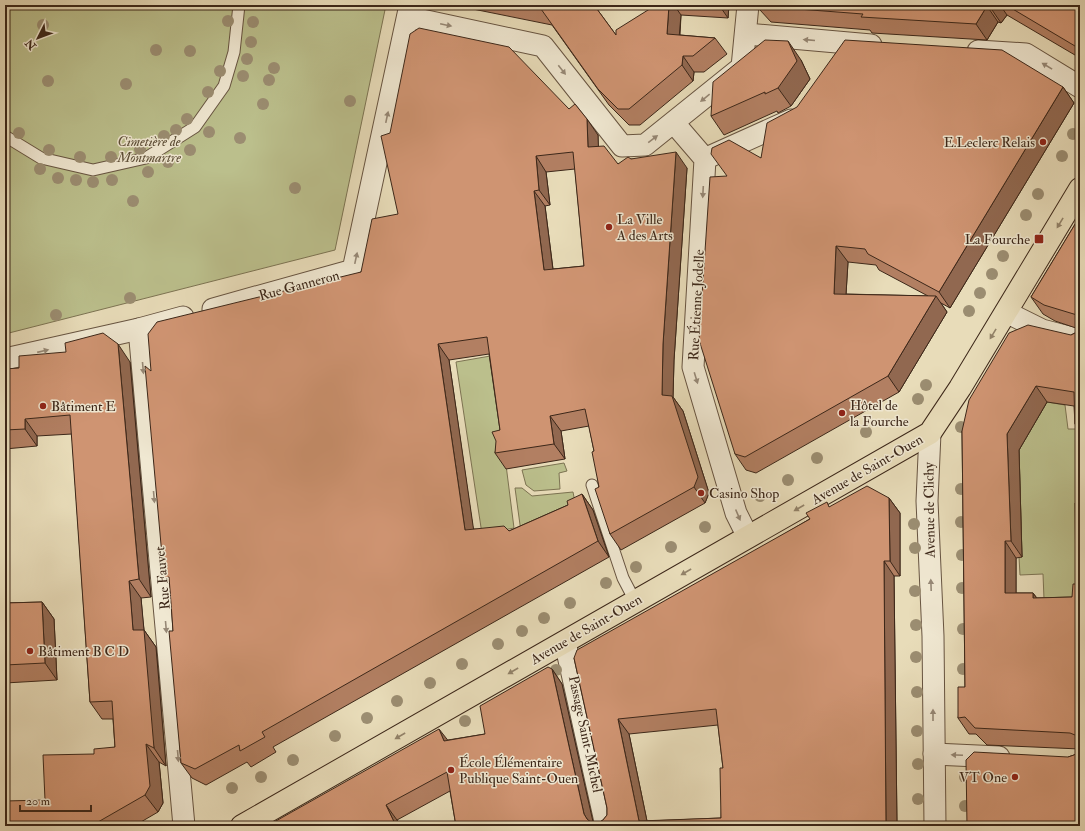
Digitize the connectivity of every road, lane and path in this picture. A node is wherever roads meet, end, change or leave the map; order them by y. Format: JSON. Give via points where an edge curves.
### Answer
{"nodes":[{"id":1,"x":239,"y":5,"type":"edge"},
{"id":2,"x":748,"y":5,"type":"edge"},
{"id":3,"x":409,"y":11,"type":"edge"},
{"id":4,"x":746,"y":34,"type":"junction"},
{"id":5,"x":839,"y":43,"type":"junction"},
{"id":6,"x":894,"y":46,"type":"edge"},
{"id":7,"x":956,"y":50,"type":"edge"},
{"id":8,"x":831,"y":62,"type":"edge"},
{"id":9,"x":1080,"y":87,"type":"edge"},
{"id":10,"x":807,"y":105,"type":"edge"},
{"id":11,"x":674,"y":123,"type":"junction"},
{"id":12,"x":5,"y":136,"type":"edge"},
{"id":13,"x":705,"y":159,"type":"junction"},
{"id":14,"x":1080,"y":189,"type":"edge"},
{"id":15,"x":1006,"y":312,"type":"junction"},
{"id":16,"x":139,"y":329,"type":"junction"},
{"id":17,"x":1080,"y":340,"type":"edge"},
{"id":18,"x":5,"y":359,"type":"edge"},
{"id":19,"x":930,"y":433,"type":"junction"},
{"id":20,"x":592,"y":485,"type":"edge"},
{"id":21,"x":748,"y":537,"type":"junction"},
{"id":22,"x":635,"y":601,"type":"junction"},
{"id":23,"x":565,"y":642,"type":"junction"},
{"id":24,"x":934,"y":754,"type":"junction"},
{"id":25,"x":1016,"y":758,"type":"edge"},
{"id":26,"x":184,"y":826,"type":"edge"},
{"id":27,"x":242,"y":826,"type":"edge"},
{"id":28,"x":606,"y":826,"type":"edge"},
{"id":29,"x":935,"y":826,"type":"edge"}],
"edges":[{"from":1,"to":12,"type":"lane","via":[[234,52],[224,86],[195,128],[146,158],[94,170],[41,158]]},
{"from":2,"to":4,"type":"street"},
{"from":3,"to":11,"type":"street","one_way":true,"via":[[543,46],[622,146],[645,145]]},
{"from":16,"to":3,"type":"street","name":"Rue Ganneron","one_way":true,"via":[[353,270]]},
{"from":5,"to":4,"type":"street","one_way":true},
{"from":4,"to":11,"type":"street","one_way":true,"via":[[742,67]]},
{"from":5,"to":6,"type":"street"},
{"from":5,"to":8,"type":"street"},
{"from":9,"to":7,"type":"street","one_way":true,"via":[[1026,54]]},
{"from":10,"to":13,"type":"street","via":[[799,116]]},
{"from":11,"to":13,"type":"street"},
{"from":13,"to":21,"type":"street","name":"Rue Étienne Jodelle","one_way":true,"via":[[693,367],[736,513]]},
{"from":14,"to":15,"type":"main road","one_way":true},
{"from":15,"to":17,"type":"street","via":[[1042,330]]},
{"from":15,"to":19,"type":"main road","one_way":true},
{"from":18,"to":16,"type":"street","name":"Rue Ganneron","one_way":true},
{"from":16,"to":26,"type":"street","name":"Rue Fauvet","one_way":true},
{"from":19,"to":21,"type":"main road","name":"Avenue de Saint-Ouen","one_way":true},
{"from":24,"to":19,"type":"street","name":"Avenue de Clichy","one_way":true,"via":[[933,636],[927,501]]},
{"from":20,"to":22,"type":"lane","via":[[623,578]]},
{"from":21,"to":22,"type":"main road","name":"Avenue de Saint-Ouen","one_way":true},
{"from":22,"to":23,"type":"main road","name":"Avenue de Saint-Ouen"},
{"from":23,"to":27,"type":"main road","name":"Avenue de Saint-Ouen","one_way":true},
{"from":23,"to":28,"type":"street","name":"Passage Saint-Michel"},
{"from":25,"to":24,"type":"street","one_way":true},
{"from":24,"to":29,"type":"street","name":"Avenue de Clichy"}]}
